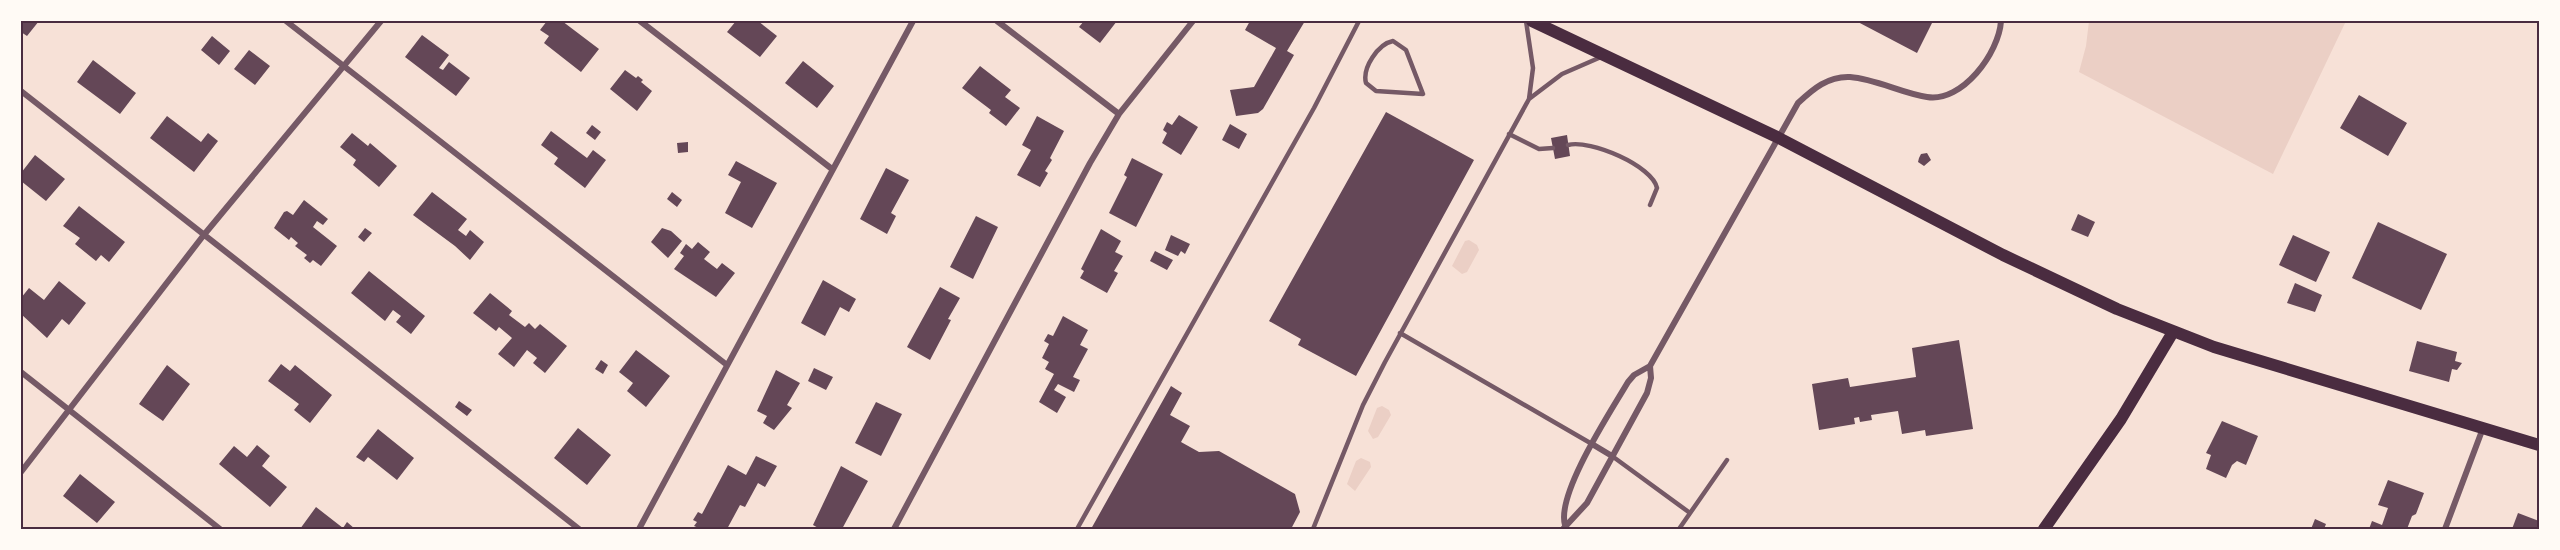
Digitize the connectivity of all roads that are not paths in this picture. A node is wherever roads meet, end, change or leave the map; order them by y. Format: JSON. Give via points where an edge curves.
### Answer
{"nodes":[{"id":1,"x":286,"y":21,"type":"edge"},
{"id":2,"x":381,"y":21,"type":"edge"},
{"id":3,"x":640,"y":21,"type":"edge"},
{"id":4,"x":913,"y":21,"type":"edge"},
{"id":5,"x":997,"y":21,"type":"edge"},
{"id":6,"x":1193,"y":21,"type":"edge"},
{"id":7,"x":1359,"y":21,"type":"edge"},
{"id":8,"x":1526,"y":21,"type":"edge"},
{"id":9,"x":1532,"y":21,"type":"edge"},
{"id":10,"x":2001,"y":21,"type":"edge"},
{"id":11,"x":1604,"y":56,"type":"junction"},
{"id":12,"x":345,"y":68,"type":"junction"},
{"id":13,"x":21,"y":91,"type":"edge"},
{"id":14,"x":1423,"y":94,"type":"joint"},
{"id":15,"x":1529,"y":99,"type":"junction"},
{"id":16,"x":1119,"y":114,"type":"junction"},
{"id":17,"x":1509,"y":134,"type":"junction"},
{"id":18,"x":1777,"y":137,"type":"junction"},
{"id":19,"x":1568,"y":145,"type":"dead end"},
{"id":20,"x":1552,"y":148,"type":"dead end"},
{"id":21,"x":832,"y":169,"type":"junction"},
{"id":22,"x":1650,"y":205,"type":"dead end"},
{"id":23,"x":203,"y":236,"type":"junction"},
{"id":24,"x":2173,"y":332,"type":"junction"},
{"id":25,"x":1400,"y":333,"type":"junction"},
{"id":26,"x":727,"y":365,"type":"junction"},
{"id":27,"x":1650,"y":366,"type":"junction"},
{"id":28,"x":21,"y":372,"type":"edge"},
{"id":29,"x":70,"y":410,"type":"junction"},
{"id":30,"x":2483,"y":428,"type":"junction"},
{"id":31,"x":1592,"y":444,"type":"junction"},
{"id":32,"x":2539,"y":446,"type":"edge"},
{"id":33,"x":1612,"y":456,"type":"junction"},
{"id":34,"x":1727,"y":460,"type":"dead end"},
{"id":35,"x":21,"y":472,"type":"edge"},
{"id":36,"x":1690,"y":513,"type":"junction"},
{"id":37,"x":1564,"y":527,"type":"edge"},
{"id":38,"x":220,"y":529,"type":"edge"},
{"id":39,"x":579,"y":529,"type":"edge"},
{"id":40,"x":639,"y":529,"type":"edge"},
{"id":41,"x":894,"y":529,"type":"edge"},
{"id":42,"x":1077,"y":529,"type":"edge"},
{"id":43,"x":1313,"y":529,"type":"edge"},
{"id":44,"x":1679,"y":529,"type":"edge"},
{"id":45,"x":2044,"y":529,"type":"edge"},
{"id":46,"x":2445,"y":529,"type":"edge"}],
"edges":[{"from":1,"to":12,"type":"street"},
{"from":2,"to":12,"type":"street"},
{"from":3,"to":21,"type":"street"},
{"from":4,"to":21,"type":"street"},
{"from":5,"to":16,"type":"street"},
{"from":6,"to":16,"type":"street"},
{"from":7,"to":42,"type":"lane"},
{"from":8,"to":15,"type":"lane","via":[[1533,68]]},
{"from":9,"to":11,"type":"main road"},
{"from":10,"to":18,"type":"street","via":[[1994,50],[1983,67],[1948,93],[1929,98],[1849,77],[1831,80],[1816,86],[1798,103]]},
{"from":11,"to":15,"type":"lane","via":[[1562,74]]},
{"from":11,"to":18,"type":"main road"},
{"from":12,"to":23,"type":"street"},
{"from":12,"to":26,"type":"street"},
{"from":13,"to":23,"type":"street"},
{"from":14,"to":14,"type":"lane","via":[[1402,45],[1385,42],[1366,69],[1366,83],[1376,91]]},
{"from":15,"to":17,"type":"lane"},
{"from":16,"to":41,"type":"street"},
{"from":17,"to":20,"type":"lane","via":[[1539,148]]},
{"from":17,"to":25,"type":"lane"},
{"from":18,"to":24,"type":"main road","via":[[2051,279]]},
{"from":18,"to":27,"type":"street"},
{"from":19,"to":22,"type":"lane","via":[[1588,144],[1603,149],[1650,175],[1657,188]]},
{"from":21,"to":26,"type":"street"},
{"from":23,"to":29,"type":"street"},
{"from":23,"to":39,"type":"street"},
{"from":24,"to":30,"type":"main road"},
{"from":24,"to":45,"type":"main road","via":[[2121,419]]},
{"from":25,"to":31,"type":"lane"},
{"from":25,"to":43,"type":"lane","via":[[1363,405]]},
{"from":26,"to":40,"type":"street"},
{"from":27,"to":31,"type":"street","via":[[1628,382]]},
{"from":27,"to":33,"type":"street","via":[[1647,393]]},
{"from":28,"to":29,"type":"street"},
{"from":29,"to":35,"type":"street"},
{"from":29,"to":38,"type":"street"},
{"from":30,"to":32,"type":"main road"},
{"from":30,"to":46,"type":"street"},
{"from":31,"to":33,"type":"street"},
{"from":31,"to":37,"type":"street","via":[[1566,498]]},
{"from":33,"to":36,"type":"lane"},
{"from":33,"to":37,"type":"street","via":[[1587,503]]},
{"from":34,"to":36,"type":"lane"},
{"from":36,"to":44,"type":"lane"}]}
